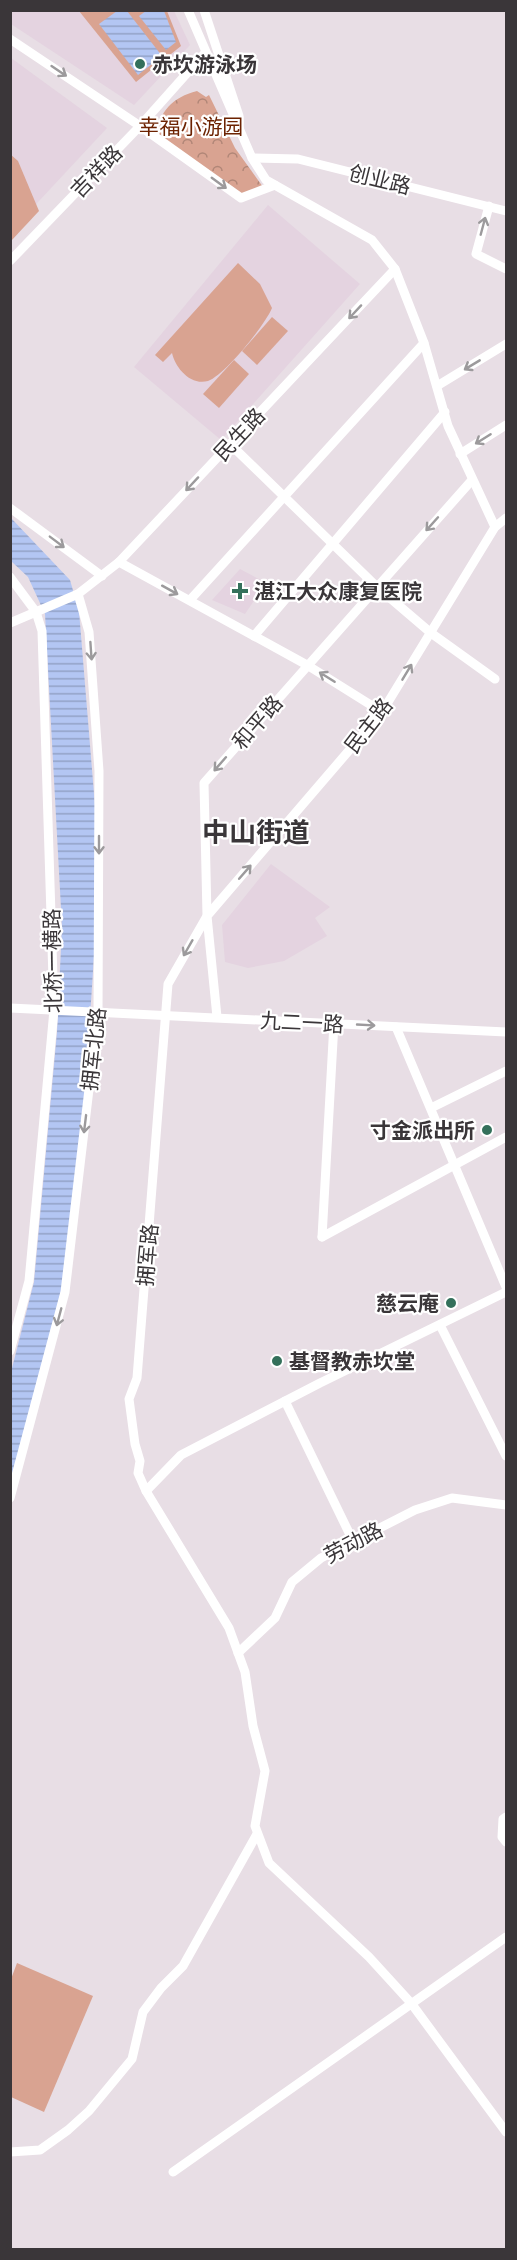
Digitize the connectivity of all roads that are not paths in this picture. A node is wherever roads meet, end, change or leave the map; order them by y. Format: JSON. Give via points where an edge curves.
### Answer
{"nodes":[{"id":1,"x":188,"y":10,"type":"edge"},
{"id":2,"x":204,"y":10,"type":"edge"},
{"id":3,"x":10,"y":39,"type":"edge"},
{"id":4,"x":205,"y":53,"type":"junction"},
{"id":5,"x":140,"y":126,"type":"junction"},
{"id":6,"x":252,"y":158,"type":"junction"},
{"id":7,"x":275,"y":185,"type":"junction"},
{"id":8,"x":489,"y":206,"type":"junction"},
{"id":9,"x":507,"y":211,"type":"edge"},
{"id":10,"x":10,"y":261,"type":"edge"},
{"id":11,"x":395,"y":269,"type":"junction"},
{"id":12,"x":507,"y":269,"type":"edge"},
{"id":13,"x":424,"y":343,"type":"junction"},
{"id":14,"x":507,"y":344,"type":"edge"},
{"id":15,"x":437,"y":386,"type":"junction"},
{"id":16,"x":445,"y":412,"type":"junction"},
{"id":17,"x":507,"y":425,"type":"edge"},
{"id":18,"x":230,"y":444,"type":"junction"},
{"id":19,"x":460,"y":454,"type":"junction"},
{"id":20,"x":472,"y":480,"type":"junction"},
{"id":21,"x":284,"y":498,"type":"junction"},
{"id":22,"x":10,"y":508,"type":"edge"},
{"id":23,"x":507,"y":518,"type":"edge"},
{"id":24,"x":495,"y":527,"type":"junction"},
{"id":25,"x":332,"y":543,"type":"junction"},
{"id":26,"x":119,"y":562,"type":"junction"},
{"id":27,"x":10,"y":576,"type":"edge"},
{"id":28,"x":102,"y":576,"type":"junction"},
{"id":29,"x":375,"y":586,"type":"junction"},
{"id":30,"x":78,"y":594,"type":"junction"},
{"id":31,"x":190,"y":600,"type":"junction"},
{"id":32,"x":36,"y":612,"type":"junction"},
{"id":33,"x":10,"y":623,"type":"edge"},
{"id":34,"x":431,"y":633,"type":"junction"},
{"id":35,"x":254,"y":636,"type":"junction"},
{"id":36,"x":307,"y":664,"type":"junction"},
{"id":37,"x":495,"y":679,"type":"dead end"},
{"id":38,"x":382,"y":712,"type":"junction"},
{"id":39,"x":207,"y":916,"type":"junction"},
{"id":40,"x":10,"y":1008,"type":"edge"},
{"id":41,"x":54,"y":1011,"type":"junction"},
{"id":42,"x":98,"y":1013,"type":"junction"},
{"id":43,"x":167,"y":1015,"type":"junction"},
{"id":44,"x":218,"y":1017,"type":"junction"},
{"id":45,"x":334,"y":1023,"type":"junction"},
{"id":46,"x":396,"y":1027,"type":"junction"},
{"id":47,"x":507,"y":1032,"type":"edge"},
{"id":48,"x":507,"y":1071,"type":"edge"},
{"id":49,"x":431,"y":1108,"type":"junction"},
{"id":50,"x":507,"y":1137,"type":"edge"},
{"id":51,"x":456,"y":1164,"type":"junction"},
{"id":52,"x":507,"y":1287,"type":"edge"},
{"id":53,"x":507,"y":1292,"type":"edge"},
{"id":54,"x":440,"y":1325,"type":"junction"},
{"id":55,"x":10,"y":1351,"type":"edge"},
{"id":56,"x":285,"y":1401,"type":"junction"},
{"id":57,"x":507,"y":1456,"type":"edge"},
{"id":58,"x":146,"y":1491,"type":"junction"},
{"id":59,"x":10,"y":1498,"type":"edge"},
{"id":60,"x":507,"y":1505,"type":"edge"},
{"id":61,"x":353,"y":1541,"type":"junction"},
{"id":62,"x":238,"y":1653,"type":"junction"},
{"id":63,"x":507,"y":1817,"type":"edge"},
{"id":64,"x":257,"y":1834,"type":"junction"},
{"id":65,"x":507,"y":1842,"type":"edge"},
{"id":66,"x":507,"y":1937,"type":"edge"},
{"id":67,"x":411,"y":2003,"type":"junction"},
{"id":68,"x":507,"y":2133,"type":"edge"},
{"id":69,"x":10,"y":2152,"type":"edge"},
{"id":70,"x":173,"y":2172,"type":"dead end"}],
"edges":[{"from":1,"to":4,"type":"street"},
{"from":2,"to":6,"type":"street"},
{"from":3,"to":5,"type":"street","one_way":true},
{"from":4,"to":5,"type":"street","name":"吉祥路"},
{"from":4,"to":6,"type":"street"},
{"from":5,"to":7,"type":"street","one_way":true,"via":[[241,198]]},
{"from":5,"to":10,"type":"street","name":"吉祥路"},
{"from":6,"to":7,"type":"street","via":[[266,180]]},
{"from":6,"to":8,"type":"street","name":"创业路","via":[[298,159]]},
{"from":7,"to":11,"type":"street","via":[[372,240]]},
{"from":8,"to":9,"type":"street","name":"创业路"},
{"from":12,"to":8,"type":"street","one_way":true,"via":[[476,254]]},
{"from":11,"to":13,"type":"street"},
{"from":11,"to":18,"type":"street","name":"民生路","one_way":true},
{"from":13,"to":15,"type":"street"},
{"from":13,"to":21,"type":"street"},
{"from":14,"to":15,"type":"street","one_way":true},
{"from":15,"to":16,"type":"street"},
{"from":16,"to":19,"type":"street"},
{"from":16,"to":25,"type":"street"},
{"from":17,"to":19,"type":"street","one_way":true},
{"from":18,"to":21,"type":"street"},
{"from":18,"to":26,"type":"street","name":"民生路","one_way":true},
{"from":19,"to":20,"type":"street"},
{"from":20,"to":24,"type":"street"},
{"from":20,"to":29,"type":"street","name":"和平路","one_way":true},
{"from":21,"to":25,"type":"street"},
{"from":21,"to":31,"type":"street"},
{"from":22,"to":28,"type":"street","one_way":true},
{"from":23,"to":24,"type":"street","name":"民主路"},
{"from":24,"to":34,"type":"street","name":"民主路"},
{"from":25,"to":29,"type":"street"},
{"from":25,"to":35,"type":"street"},
{"from":26,"to":28,"type":"street","name":"民生路"},
{"from":26,"to":31,"type":"street","one_way":true},
{"from":27,"to":32,"type":"street","name":"北桥一横路"},
{"from":28,"to":30,"type":"street","name":"民生路"},
{"from":29,"to":34,"type":"street"},
{"from":29,"to":36,"type":"street","name":"和平路"},
{"from":30,"to":32,"type":"street","name":"民生路"},
{"from":30,"to":42,"type":"street","name":"拥军北路","one_way":true,"via":[[89,633],[99,771]]},
{"from":31,"to":35,"type":"street"},
{"from":32,"to":33,"type":"street","name":"民生路"},
{"from":32,"to":41,"type":"street","name":"北桥一横路","via":[[44,652]]},
{"from":34,"to":37,"type":"street"},
{"from":38,"to":34,"type":"street","name":"民主路","one_way":true},
{"from":35,"to":36,"type":"street"},
{"from":38,"to":36,"type":"street","one_way":true},
{"from":36,"to":39,"type":"street","name":"和平路","one_way":true,"via":[[204,783]]},
{"from":39,"to":38,"type":"street","name":"民主路","one_way":true},
{"from":39,"to":43,"type":"street","one_way":true,"via":[[168,984]]},
{"from":39,"to":44,"type":"street","name":"和平路"},
{"from":40,"to":41,"type":"street","name":"九二一路"},
{"from":41,"to":42,"type":"street","name":"九二一路"},
{"from":41,"to":55,"type":"street","name":"北桥一横路","via":[[29,1281]]},
{"from":42,"to":43,"type":"street","name":"九二一路"},
{"from":42,"to":59,"type":"street","name":"拥军北路","one_way":true,"via":[[65,1292]]},
{"from":43,"to":44,"type":"street","name":"九二一路"},
{"from":43,"to":58,"type":"street","name":"拥军路","via":[[137,1377],[129,1399],[141,1461],[138,1473]]},
{"from":44,"to":45,"type":"street","name":"九二一路"},
{"from":45,"to":46,"type":"street","name":"九二一路","one_way":true},
{"from":45,"to":51,"type":"street","via":[[322,1237]]},
{"from":46,"to":47,"type":"street","name":"九二一路"},
{"from":46,"to":49,"type":"street"},
{"from":48,"to":49,"type":"street"},
{"from":49,"to":51,"type":"street"},
{"from":50,"to":51,"type":"street"},
{"from":51,"to":52,"type":"street"},
{"from":53,"to":54,"type":"street"},
{"from":54,"to":56,"type":"street"},
{"from":54,"to":57,"type":"street"},
{"from":56,"to":58,"type":"street","via":[[181,1455]]},
{"from":56,"to":61,"type":"street"},
{"from":58,"to":62,"type":"street","via":[[206,1587]]},
{"from":60,"to":61,"type":"street","name":"劳动路","via":[[452,1498],[415,1510]]},
{"from":61,"to":62,"type":"street","name":"劳动路","via":[[321,1558],[292,1582],[275,1618]]},
{"from":62,"to":64,"type":"street","via":[[265,1771]]},
{"from":63,"to":65,"type":"street","via":[[503,1819],[502,1837]]},
{"from":64,"to":67,"type":"street","via":[[269,1863],[369,1957]]},
{"from":64,"to":69,"type":"street","via":[[183,1966],[144,2012],[132,2059],[68,2130],[40,2150]]},
{"from":66,"to":67,"type":"street"},
{"from":67,"to":68,"type":"street"},
{"from":67,"to":70,"type":"street"}]}
